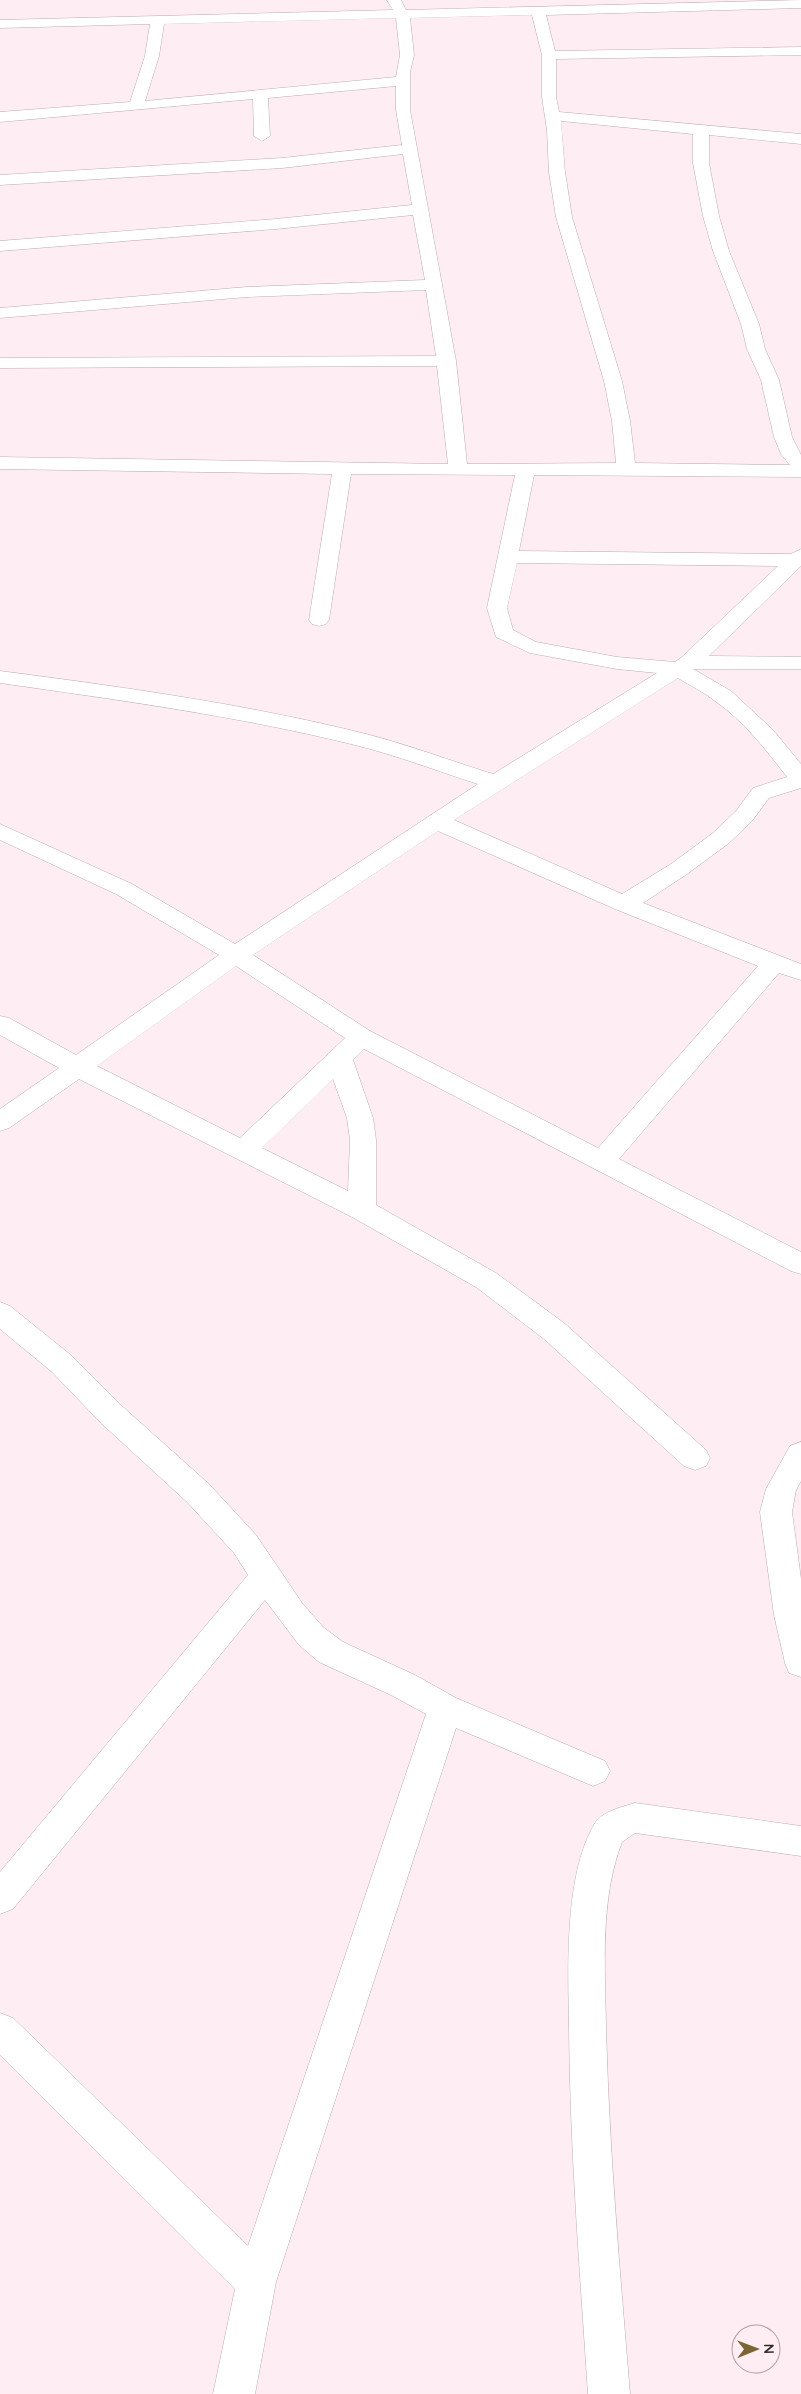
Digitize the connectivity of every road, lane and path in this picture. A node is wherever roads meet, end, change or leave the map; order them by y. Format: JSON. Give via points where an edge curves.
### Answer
{"nodes":[{"id":1,"x":394,"y":0,"type":"edge"},
{"id":2,"x":696,"y":3,"type":"edge"},
{"id":3,"x":801,"y":4,"type":"edge"},
{"id":4,"x":579,"y":5,"type":"edge"},
{"id":5,"x":90,"y":8,"type":"dead end"},
{"id":6,"x":538,"y":10,"type":"junction"},
{"id":7,"x":402,"y":14,"type":"junction"},
{"id":8,"x":158,"y":19,"type":"junction"},
{"id":9,"x":83,"y":22,"type":"junction"},
{"id":10,"x":0,"y":24,"type":"edge"},
{"id":11,"x":801,"y":51,"type":"edge"},
{"id":12,"x":549,"y":55,"type":"junction"},
{"id":13,"x":403,"y":80,"type":"junction"},
{"id":14,"x":260,"y":93,"type":"junction"},
{"id":15,"x":136,"y":106,"type":"junction"},
{"id":16,"x":552,"y":116,"type":"junction"},
{"id":17,"x":0,"y":117,"type":"edge"},
{"id":18,"x":801,"y":122,"type":"edge"},
{"id":19,"x":701,"y":131,"type":"junction"},
{"id":20,"x":262,"y":136,"type":"dead end"},
{"id":21,"x":794,"y":139,"type":"edge"},
{"id":22,"x":411,"y":149,"type":"junction"},
{"id":23,"x":0,"y":180,"type":"edge"},
{"id":24,"x":420,"y":209,"type":"junction"},
{"id":25,"x":0,"y":246,"type":"edge"},
{"id":26,"x":433,"y":285,"type":"junction"},
{"id":27,"x":0,"y":314,"type":"edge"},
{"id":28,"x":447,"y":361,"type":"junction"},
{"id":29,"x":0,"y":364,"type":"edge"},
{"id":30,"x":0,"y":463,"type":"edge"},
{"id":31,"x":801,"y":466,"type":"edge"},
{"id":32,"x":342,"y":468,"type":"junction"},
{"id":33,"x":626,"y":469,"type":"junction"},
{"id":34,"x":458,"y":470,"type":"junction"},
{"id":35,"x":526,"y":470,"type":"junction"},
{"id":36,"x":801,"y":471,"type":"edge"},
{"id":37,"x":507,"y":557,"type":"junction"},
{"id":38,"x":800,"y":558,"type":"edge"},
{"id":39,"x":319,"y":620,"type":"dead end"},
{"id":40,"x":801,"y":663,"type":"edge"},
{"id":41,"x":684,"y":665,"type":"junction"},
{"id":42,"x":0,"y":677,"type":"edge"},
{"id":43,"x":801,"y":780,"type":"edge"},
{"id":44,"x":496,"y":782,"type":"junction"},
{"id":45,"x":438,"y":822,"type":"junction"},
{"id":46,"x":0,"y":832,"type":"edge"},
{"id":47,"x":624,"y":904,"type":"junction"},
{"id":48,"x":236,"y":956,"type":"junction"},
{"id":49,"x":774,"y":963,"type":"junction"},
{"id":50,"x":801,"y":972,"type":"edge"},
{"id":51,"x":0,"y":1024,"type":"edge"},
{"id":52,"x":361,"y":1037,"type":"junction"},
{"id":53,"x":339,"y":1057,"type":"junction"},
{"id":54,"x":77,"y":1067,"type":"junction"},
{"id":55,"x":0,"y":1122,"type":"edge"},
{"id":56,"x":243,"y":1151,"type":"junction"},
{"id":57,"x":602,"y":1161,"type":"junction"},
{"id":58,"x":362,"y":1210,"type":"junction"},
{"id":59,"x":801,"y":1264,"type":"edge"},
{"id":60,"x":0,"y":1313,"type":"edge"},
{"id":61,"x":801,"y":1454,"type":"edge"},
{"id":62,"x":695,"y":1458,"type":"dead end"},
{"id":63,"x":267,"y":1575,"type":"junction"},
{"id":64,"x":801,"y":1663,"type":"edge"},
{"id":65,"x":444,"y":1708,"type":"junction"},
{"id":66,"x":593,"y":1771,"type":"dead end"},
{"id":67,"x":801,"y":1841,"type":"edge"},
{"id":68,"x":0,"y":1898,"type":"edge"},
{"id":69,"x":0,"y":2030,"type":"edge"},
{"id":70,"x":256,"y":2282,"type":"junction"},
{"id":71,"x":234,"y":2394,"type":"edge"},
{"id":72,"x":609,"y":2394,"type":"edge"}],
"edges":[{"from":1,"to":7,"type":"street"},
{"from":2,"to":3,"type":"street"},
{"from":2,"to":4,"type":"street"},
{"from":4,"to":6,"type":"street"},
{"from":5,"to":9,"type":"street"},
{"from":6,"to":7,"type":"street"},
{"from":6,"to":12,"type":"street"},
{"from":7,"to":8,"type":"street","via":[[189,12]]},
{"from":7,"to":13,"type":"street","via":[[407,55]]},
{"from":8,"to":9,"type":"street"},
{"from":8,"to":15,"type":"street","via":[[152,56]]},
{"from":9,"to":10,"type":"street"},
{"from":11,"to":12,"type":"street"},
{"from":12,"to":16,"type":"street"},
{"from":13,"to":14,"type":"street"},
{"from":13,"to":22,"type":"street","via":[[403,110]]},
{"from":14,"to":15,"type":"street"},
{"from":14,"to":20,"type":"street"},
{"from":15,"to":17,"type":"street"},
{"from":16,"to":19,"type":"street"},
{"from":16,"to":33,"type":"street","via":[[564,217],[613,382]]},
{"from":18,"to":21,"type":"street"},
{"from":19,"to":21,"type":"street"},
{"from":19,"to":31,"type":"street","via":[[702,163],[721,251],[770,380],[783,437],[790,454]]},
{"from":22,"to":23,"type":"street","via":[[282,163]]},
{"from":22,"to":24,"type":"street"},
{"from":24,"to":25,"type":"street"},
{"from":24,"to":26,"type":"street"},
{"from":26,"to":27,"type":"street","via":[[247,292]]},
{"from":26,"to":28,"type":"street"},
{"from":28,"to":29,"type":"street"},
{"from":28,"to":34,"type":"street"},
{"from":30,"to":32,"type":"street"},
{"from":32,"to":34,"type":"street"},
{"from":32,"to":39,"type":"street"},
{"from":33,"to":35,"type":"street"},
{"from":33,"to":36,"type":"street"},
{"from":34,"to":35,"type":"street"},
{"from":35,"to":37,"type":"street"},
{"from":37,"to":38,"type":"street"},
{"from":37,"to":41,"type":"street","via":[[497,608],[503,633],[530,647],[617,663]]},
{"from":38,"to":41,"type":"street"},
{"from":40,"to":41,"type":"street"},
{"from":41,"to":43,"type":"street","via":[[765,735]]},
{"from":41,"to":44,"type":"street"},
{"from":42,"to":44,"type":"street","via":[[244,714],[362,740]]},
{"from":43,"to":47,"type":"street","via":[[761,793],[744,816],[721,838]]},
{"from":44,"to":45,"type":"street"},
{"from":45,"to":47,"type":"street"},
{"from":45,"to":48,"type":"street"},
{"from":46,"to":48,"type":"street","via":[[124,889]]},
{"from":47,"to":49,"type":"street"},
{"from":48,"to":52,"type":"street"},
{"from":48,"to":54,"type":"street"},
{"from":49,"to":50,"type":"street"},
{"from":49,"to":57,"type":"street"},
{"from":51,"to":54,"type":"street"},
{"from":52,"to":53,"type":"street"},
{"from":52,"to":57,"type":"street"},
{"from":53,"to":56,"type":"street"},
{"from":53,"to":58,"type":"street","via":[[360,1118],[363,1140]]},
{"from":54,"to":55,"type":"street"},
{"from":54,"to":56,"type":"street"},
{"from":56,"to":58,"type":"street"},
{"from":57,"to":59,"type":"street"},
{"from":58,"to":62,"type":"street","via":[[486,1280],[554,1331]]},
{"from":60,"to":63,"type":"street","via":[[62,1364],[112,1415],[198,1493],[245,1544]]},
{"from":61,"to":64,"type":"street","via":[[781,1489],[776,1512],[790,1615]]},
{"from":63,"to":65,"type":"street","via":[[291,1612],[331,1652]]},
{"from":63,"to":68,"type":"street"},
{"from":65,"to":66,"type":"street"},
{"from":65,"to":70,"type":"street"},
{"from":67,"to":72,"type":"street","via":[[635,1818],[623,1821],[608,1833],[597,1863],[587,1941],[588,2088]]},
{"from":69,"to":70,"type":"street"},
{"from":70,"to":71,"type":"street"}]}
